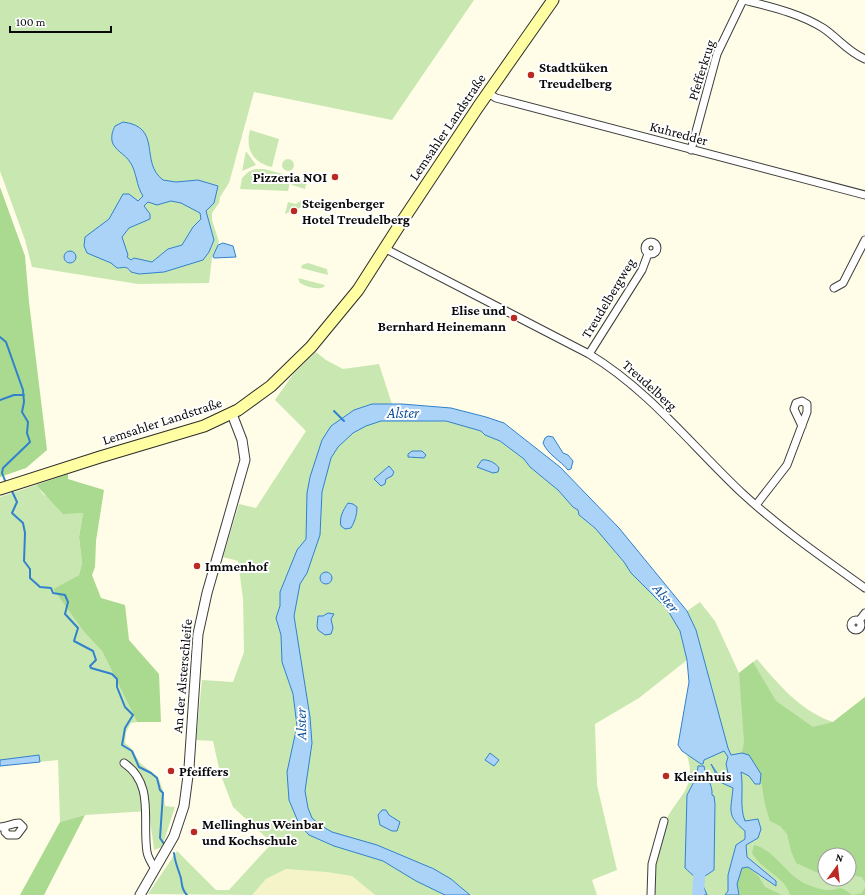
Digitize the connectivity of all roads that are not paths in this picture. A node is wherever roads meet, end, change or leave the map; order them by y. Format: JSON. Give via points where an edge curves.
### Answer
{"nodes":[{"id":1,"x":553,"y":0,"type":"edge"},
{"id":2,"x":743,"y":0,"type":"edge"},
{"id":3,"x":865,"y":59,"type":"edge"},
{"id":4,"x":488,"y":93,"type":"junction"},
{"id":5,"x":692,"y":150,"type":"junction"},
{"id":6,"x":865,"y":195,"type":"edge"},
{"id":7,"x":865,"y":240,"type":"edge"},
{"id":8,"x":384,"y":248,"type":"junction"},
{"id":9,"x":648,"y":254,"type":"dead end"},
{"id":10,"x":834,"y":288,"type":"dead end"},
{"id":11,"x":589,"y":354,"type":"junction"},
{"id":12,"x":232,"y":414,"type":"junction"},
{"id":13,"x":802,"y":426,"type":"dead end"},
{"id":14,"x":0,"y":489,"type":"edge"},
{"id":15,"x":756,"y":505,"type":"junction"},
{"id":16,"x":865,"y":588,"type":"edge"},
{"id":17,"x":865,"y":613,"type":"edge"},
{"id":18,"x":859,"y":621,"type":"dead end"},
{"id":19,"x":124,"y":763,"type":"dead end"},
{"id":20,"x":664,"y":821,"type":"dead end"},
{"id":21,"x":155,"y":869,"type":"junction"},
{"id":22,"x":140,"y":895,"type":"edge"},
{"id":23,"x":651,"y":895,"type":"edge"}],
"edges":[{"from":1,"to":4,"type":"main road","name":"Lemsahler Landstraße"},
{"from":2,"to":3,"type":"street","name":"Pfefferkrug","via":[[800,16],[824,29],[852,53]]},
{"from":2,"to":5,"type":"street","name":"Pfefferkrug","via":[[717,54]]},
{"from":4,"to":5,"type":"street","name":"Kuhredder","via":[[496,98]]},
{"from":4,"to":8,"type":"main road","name":"Lemsahler Landstraße"},
{"from":5,"to":6,"type":"street","name":"Kuhredder"},
{"from":7,"to":10,"type":"street","via":[[843,283]]},
{"from":8,"to":11,"type":"street","name":"Treudelberg"},
{"from":8,"to":12,"type":"main road","name":"Lemsahler Landstraße","via":[[353,298],[311,347],[270,386]]},
{"from":9,"to":11,"type":"street","name":"Treudelbergweg","via":[[642,270]]},
{"from":11,"to":15,"type":"street","name":"Treudelberg","via":[[628,380]]},
{"from":12,"to":14,"type":"main road","name":"Lemsahler Landstraße","via":[[204,426]]},
{"from":12,"to":21,"type":"street","name":"An der Alsterschleife","via":[[242,443],[245,466],[207,593],[199,629],[184,806],[174,836]]},
{"from":13,"to":15,"type":"street","via":[[787,465]]},
{"from":15,"to":16,"type":"street","name":"Treudelberg"},
{"from":17,"to":18,"type":"street"},
{"from":19,"to":21,"type":"street","via":[[139,776],[144,788],[148,854]]},
{"from":20,"to":23,"type":"street","via":[[652,864]]},
{"from":21,"to":22,"type":"street","name":"An der Alsterschleife"}]}
